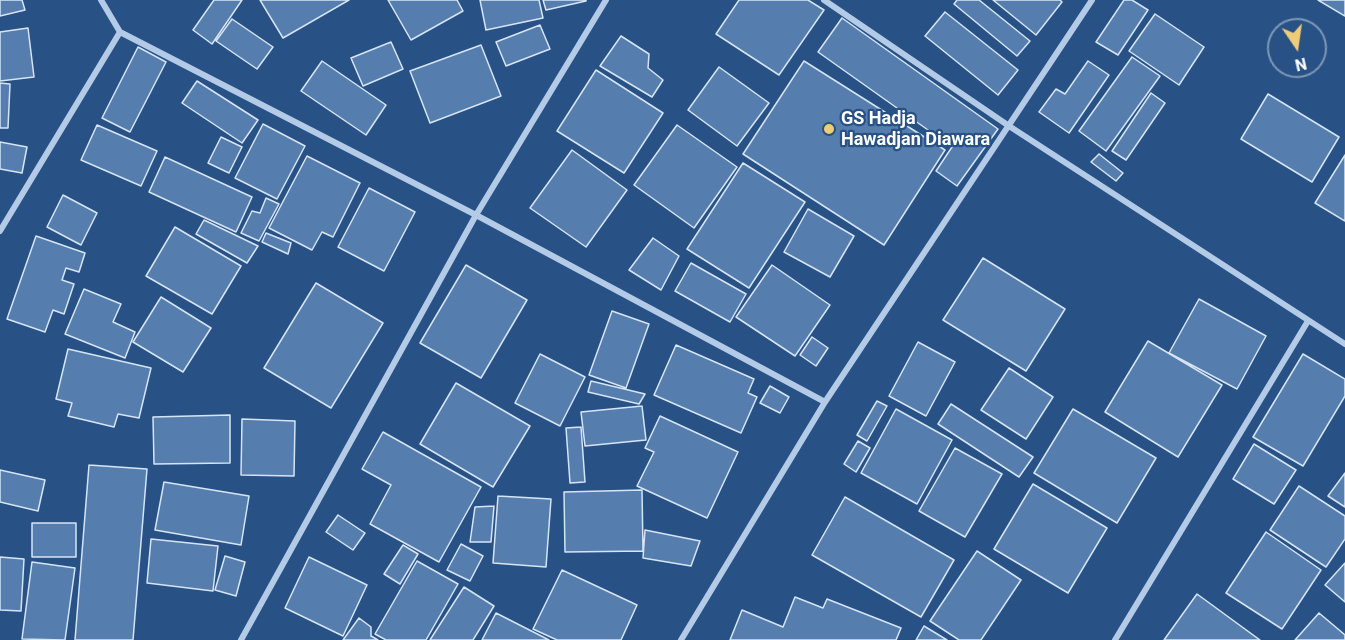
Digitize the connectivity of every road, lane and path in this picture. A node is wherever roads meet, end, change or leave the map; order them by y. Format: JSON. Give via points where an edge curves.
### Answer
{"nodes":[{"id":1,"x":100,"y":0,"type":"edge"},
{"id":2,"x":606,"y":0,"type":"edge"},
{"id":3,"x":824,"y":0,"type":"edge"},
{"id":4,"x":1092,"y":0,"type":"edge"},
{"id":5,"x":120,"y":32,"type":"junction"},
{"id":6,"x":1009,"y":126,"type":"junction"},
{"id":7,"x":476,"y":215,"type":"junction"},
{"id":8,"x":0,"y":231,"type":"edge"},
{"id":9,"x":1308,"y":321,"type":"junction"},
{"id":10,"x":1345,"y":344,"type":"edge"},
{"id":11,"x":825,"y":402,"type":"junction"},
{"id":12,"x":241,"y":640,"type":"edge"},
{"id":13,"x":681,"y":640,"type":"edge"},
{"id":14,"x":1115,"y":640,"type":"edge"}],
"edges":[{"from":1,"to":5,"type":"street"},
{"from":2,"to":7,"type":"street"},
{"from":3,"to":6,"type":"street"},
{"from":4,"to":6,"type":"street"},
{"from":5,"to":7,"type":"street"},
{"from":5,"to":8,"type":"street"},
{"from":6,"to":9,"type":"street"},
{"from":6,"to":11,"type":"street"},
{"from":7,"to":11,"type":"street"},
{"from":7,"to":12,"type":"street"},
{"from":9,"to":10,"type":"street"},
{"from":9,"to":14,"type":"street"},
{"from":11,"to":13,"type":"street"}]}
